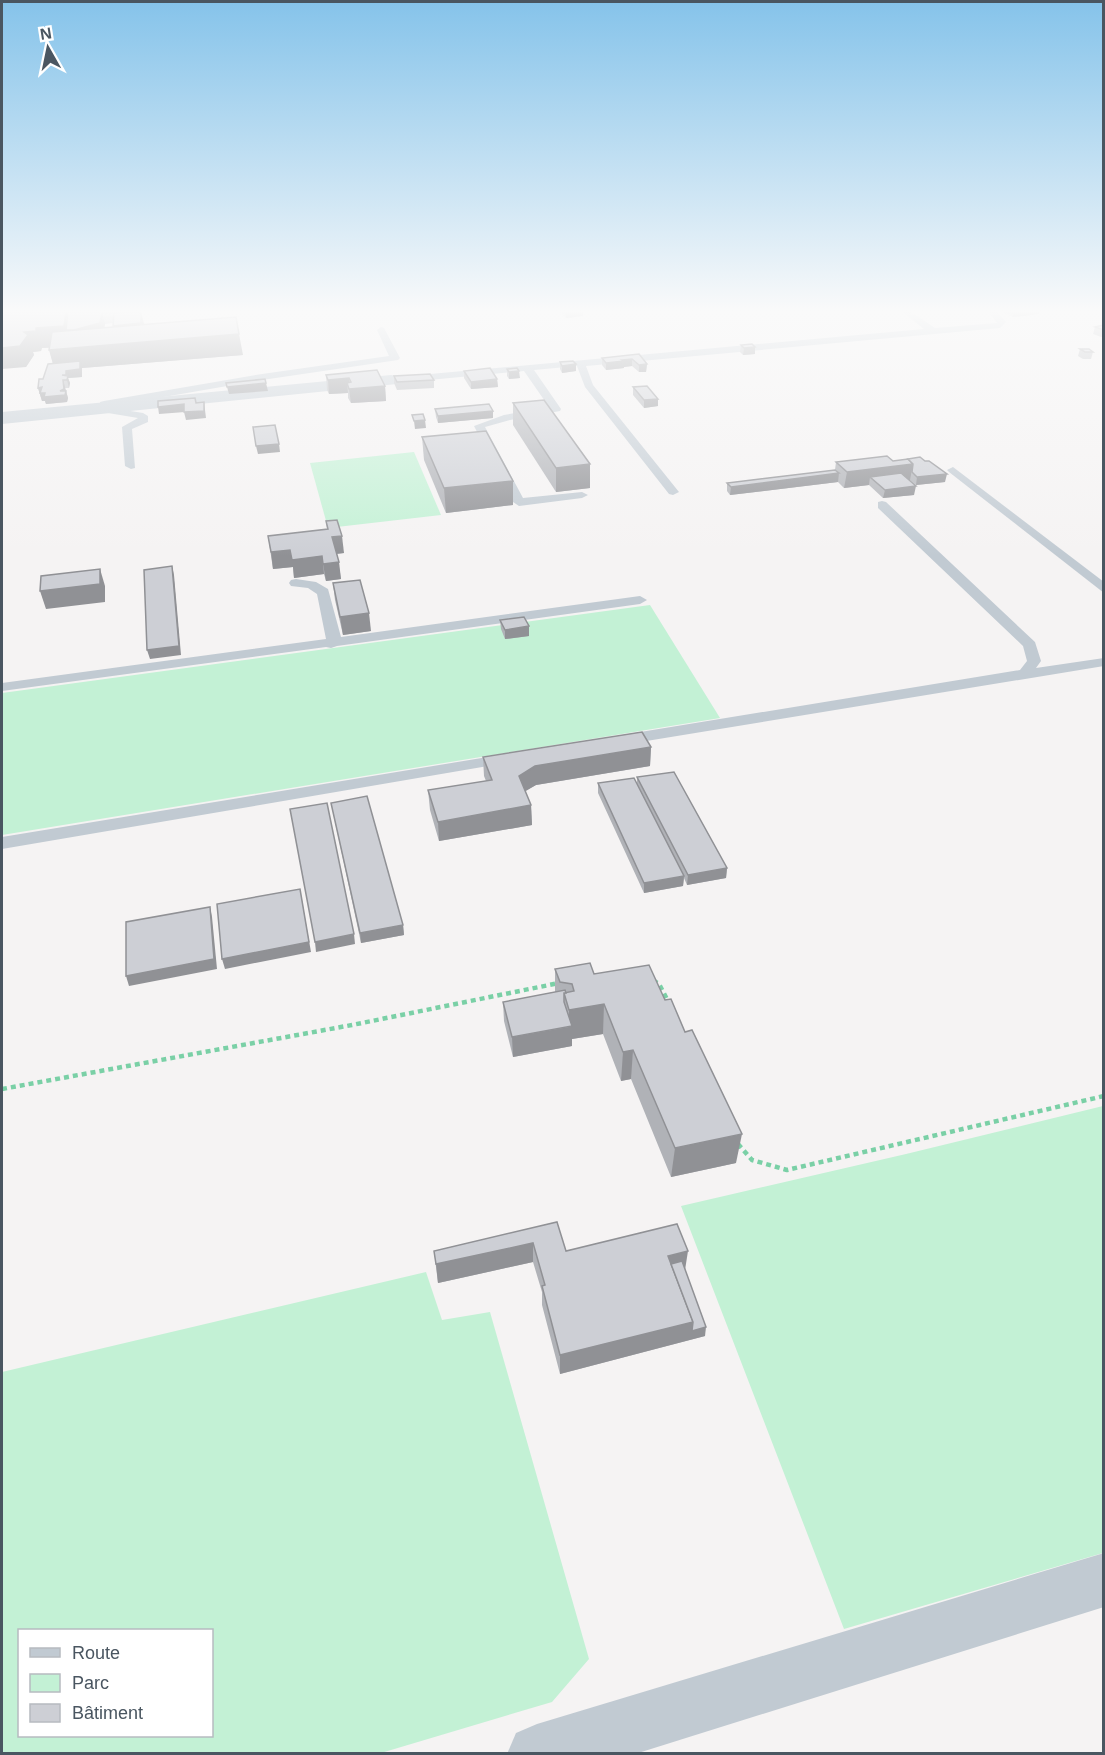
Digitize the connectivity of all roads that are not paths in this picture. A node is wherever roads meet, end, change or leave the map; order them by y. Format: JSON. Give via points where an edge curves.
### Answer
{"nodes":[{"id":1,"x":174,"y":393,"type":"edge"},
{"id":2,"x":262,"y":393,"type":"edge"},
{"id":3,"x":545,"y":393,"type":"edge"},
{"id":4,"x":594,"y":393,"type":"edge"},
{"id":5,"x":100,"y":409,"type":"junction"},
{"id":6,"x":3,"y":418,"type":"edge"},
{"id":7,"x":131,"y":466,"type":"dead end"},
{"id":8,"x":953,"y":470,"type":"dead end"},
{"id":9,"x":673,"y":492,"type":"dead end"},
{"id":10,"x":582,"y":495,"type":"dead end"},
{"id":11,"x":882,"y":505,"type":"dead end"},
{"id":12,"x":296,"y":583,"type":"dead end"},
{"id":13,"x":1104,"y":589,"type":"edge"},
{"id":14,"x":640,"y":600,"type":"dead end"},
{"id":15,"x":332,"y":644,"type":"junction"},
{"id":16,"x":1104,"y":662,"type":"edge"},
{"id":17,"x":1025,"y":674,"type":"junction"},
{"id":18,"x":2,"y":687,"type":"edge"},
{"id":19,"x":601,"y":744,"type":"edge"},
{"id":20,"x":519,"y":757,"type":"edge"},
{"id":21,"x":2,"y":843,"type":"edge"},
{"id":22,"x":1104,"y":1580,"type":"edge"},
{"id":23,"x":537,"y":1754,"type":"edge"}],
"edges":[{"from":1,"to":6,"type":"lane","via":[[112,404],[16,411]]},
{"from":2,"to":5,"type":"street"},
{"from":3,"to":10,"type":"lane","via":[[556,409],[479,426],[519,502]]},
{"from":4,"to":9,"type":"lane"},
{"from":5,"to":6,"type":"street"},
{"from":5,"to":7,"type":"lane","via":[[144,416],[144,420],[127,427]]},
{"from":8,"to":13,"type":"lane"},
{"from":11,"to":17,"type":"lane","via":[[1030,645],[1034,661]]},
{"from":12,"to":15,"type":"lane","via":[[323,591],[334,636]]},
{"from":14,"to":15,"type":"lane"},
{"from":15,"to":18,"type":"lane"},
{"from":16,"to":17,"type":"lane"},
{"from":17,"to":19,"type":"lane"},
{"from":20,"to":21,"type":"lane"},
{"from":22,"to":23,"type":"street"}]}
